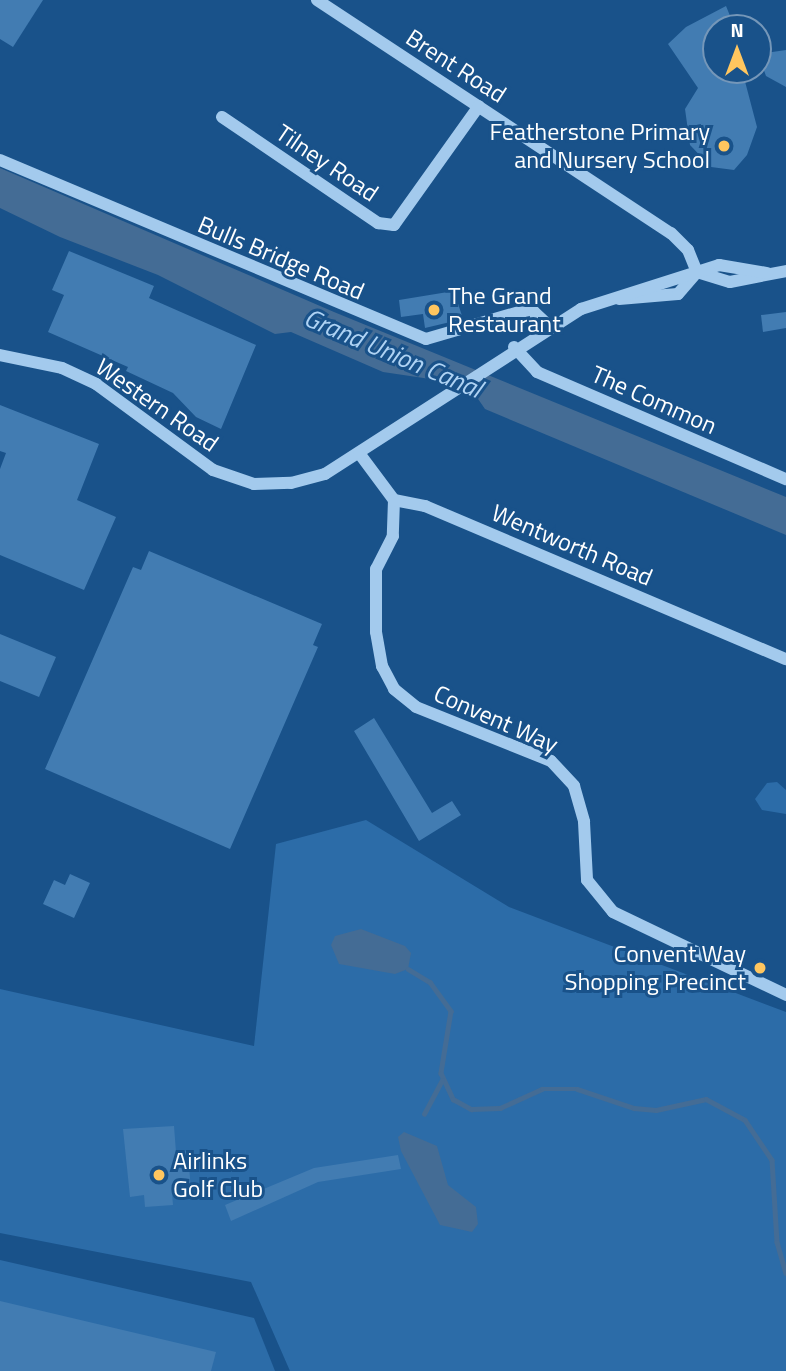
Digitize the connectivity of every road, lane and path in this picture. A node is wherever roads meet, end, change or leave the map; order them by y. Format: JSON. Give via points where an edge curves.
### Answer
{"nodes":[{"id":1,"x":317,"y":0,"type":"edge"},
{"id":2,"x":479,"y":106,"type":"junction"},
{"id":3,"x":222,"y":117,"type":"dead end"},
{"id":4,"x":0,"y":159,"type":"edge"},
{"id":5,"x":786,"y":271,"type":"edge"},
{"id":6,"x":696,"y":272,"type":"junction"},
{"id":7,"x":548,"y":325,"type":"junction"},
{"id":8,"x":514,"y":347,"type":"junction"},
{"id":9,"x":0,"y":355,"type":"edge"},
{"id":10,"x":359,"y":453,"type":"junction"},
{"id":11,"x":786,"y":479,"type":"edge"},
{"id":12,"x":394,"y":500,"type":"junction"},
{"id":13,"x":786,"y":659,"type":"edge"},
{"id":14,"x":786,"y":995,"type":"edge"}],
"edges":[{"from":1,"to":2,"type":"street","name":"Brent Road"},
{"from":2,"to":3,"type":"street","name":"Tilney Road","via":[[394,225],[378,223]]},
{"from":2,"to":6,"type":"street","name":"Brent Road","via":[[671,233],[688,250]]},
{"from":4,"to":7,"type":"street","name":"Bulls Bridge Road","via":[[426,339],[519,312],[534,312]]},
{"from":5,"to":6,"type":"street","via":[[730,282]]},
{"from":6,"to":7,"type":"street","name":"Western Road","via":[[678,293],[618,299]]},
{"from":7,"to":8,"type":"street","name":"Western Road"},
{"from":8,"to":10,"type":"street","name":"Western Road"},
{"from":8,"to":11,"type":"street","name":"The Common","via":[[537,372]]},
{"from":9,"to":10,"type":"street","name":"Western Road","via":[[62,368],[96,384],[200,462],[254,484],[291,483],[325,474]]},
{"from":10,"to":12,"type":"street"},
{"from":12,"to":13,"type":"street","name":"Wentworth Road","via":[[425,506]]},
{"from":12,"to":14,"type":"street","name":"Convent Way","via":[[393,536],[376,569],[376,632],[382,666],[394,689],[416,707],[551,761],[574,786],[581,803],[587,880],[613,912]]}]}
